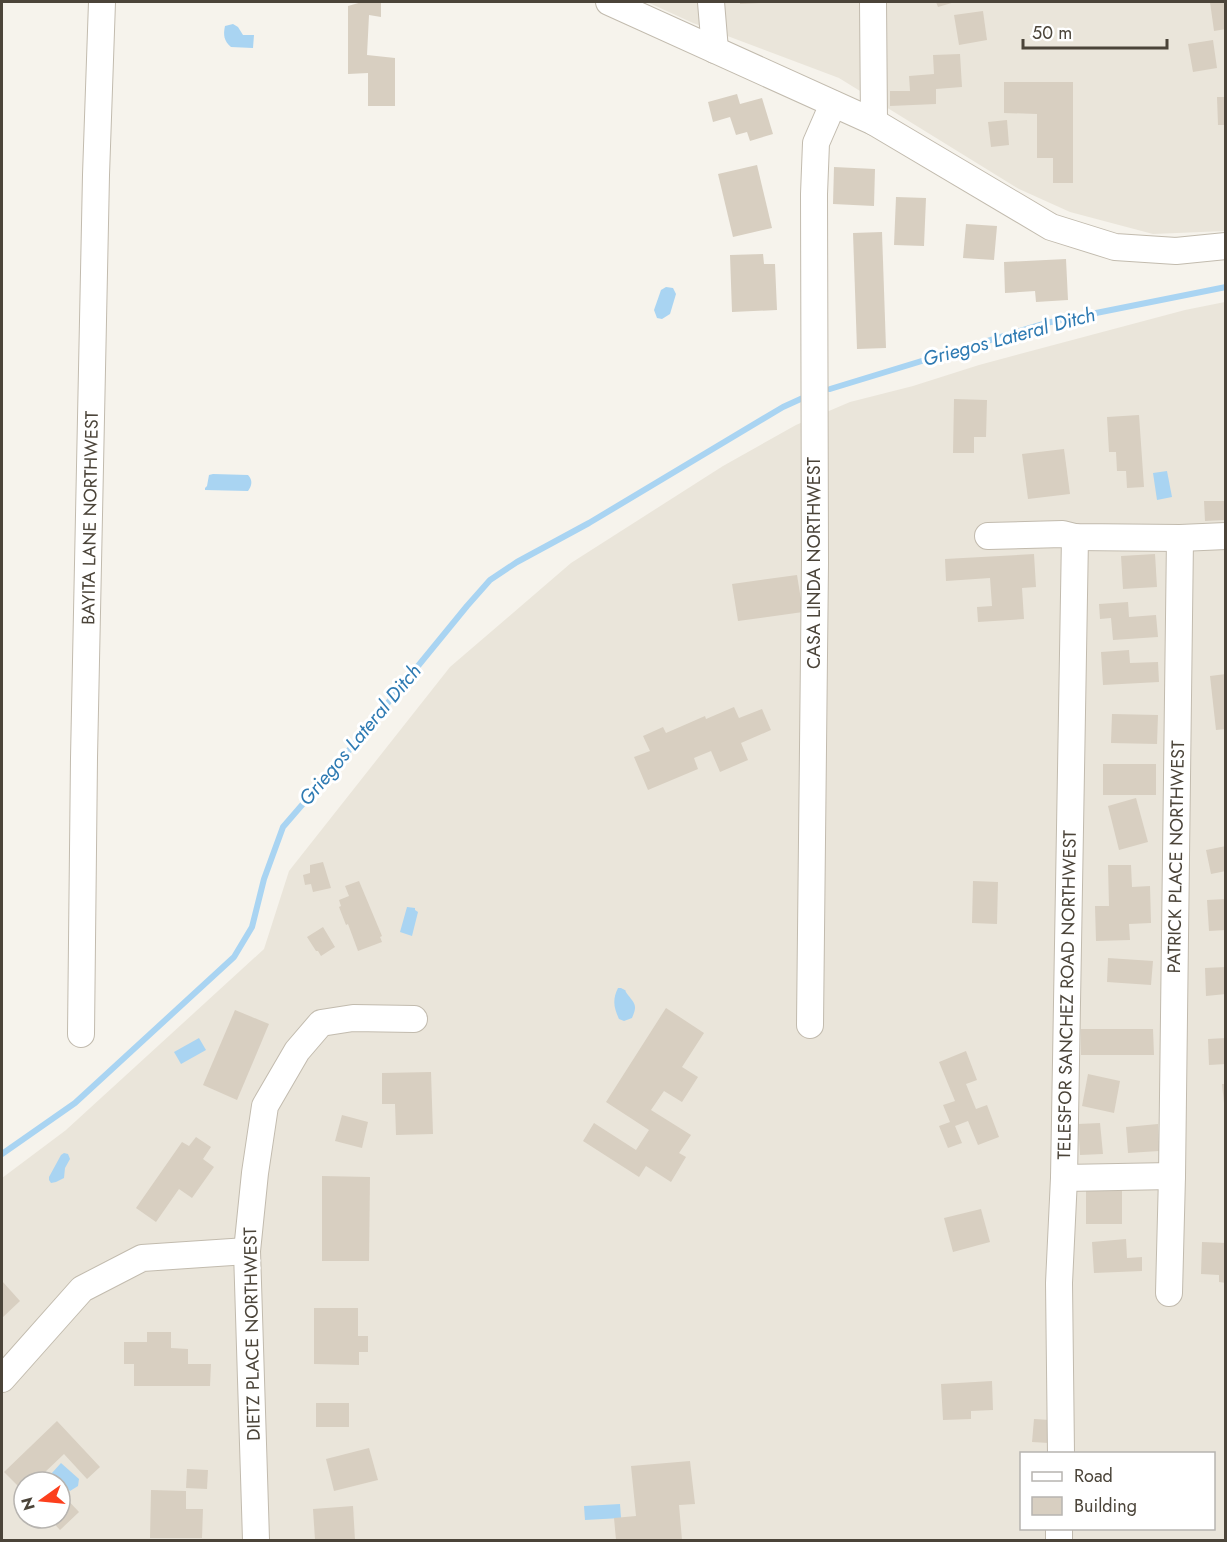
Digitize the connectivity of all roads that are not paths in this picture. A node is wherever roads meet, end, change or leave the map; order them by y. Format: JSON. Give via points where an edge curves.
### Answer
{"nodes":[{"id":1,"x":102,"y":2,"type":"edge"},
{"id":2,"x":609,"y":2,"type":"edge"},
{"id":3,"x":711,"y":2,"type":"edge"},
{"id":4,"x":873,"y":2,"type":"edge"},
{"id":5,"x":716,"y":50,"type":"junction"},
{"id":6,"x":833,"y":104,"type":"junction"},
{"id":7,"x":874,"y":122,"type":"junction"},
{"id":8,"x":1226,"y":246,"type":"edge"},
{"id":9,"x":988,"y":536,"type":"dead end"},
{"id":10,"x":1226,"y":536,"type":"edge"},
{"id":11,"x":1075,"y":537,"type":"junction"},
{"id":12,"x":1180,"y":538,"type":"junction"},
{"id":13,"x":414,"y":1019,"type":"dead end"},
{"id":14,"x":810,"y":1026,"type":"dead end"},
{"id":15,"x":81,"y":1034,"type":"dead end"},
{"id":16,"x":1172,"y":1176,"type":"junction"},
{"id":17,"x":1064,"y":1178,"type":"junction"},
{"id":18,"x":248,"y":1251,"type":"junction"},
{"id":19,"x":1169,"y":1293,"type":"dead end"},
{"id":20,"x":2,"y":1379,"type":"edge"},
{"id":21,"x":1061,"y":1452,"type":"edge"},
{"id":22,"x":256,"y":1540,"type":"edge"}],
"edges":[{"from":1,"to":15,"type":"street","name":"BAYITA LANE NORTHWEST"},
{"from":2,"to":5,"type":"street"},
{"from":3,"to":5,"type":"street"},
{"from":4,"to":7,"type":"street"},
{"from":5,"to":6,"type":"street"},
{"from":6,"to":7,"type":"street"},
{"from":6,"to":14,"type":"street","name":"CASA LINDA NORTHWEST","via":[[816,143],[814,194]]},
{"from":7,"to":8,"type":"street","via":[[1052,227],[1114,247],[1176,251]]},
{"from":9,"to":11,"type":"street"},
{"from":10,"to":12,"type":"street"},
{"from":11,"to":12,"type":"street"},
{"from":11,"to":17,"type":"street","name":"TELESFOR SANCHEZ ROAD NORTHWEST"},
{"from":12,"to":16,"type":"street","name":"PATRICK PLACE NORTHWEST"},
{"from":13,"to":18,"type":"street","name":"DIETZ PLACE NORTHWEST","via":[[352,1018],[321,1023],[297,1051],[266,1106]]},
{"from":16,"to":17,"type":"street"},
{"from":16,"to":19,"type":"street","name":"PATRICK PLACE NORTHWEST"},
{"from":17,"to":21,"type":"street","name":"TELESFOR SANCHEZ ROAD NORTHWEST","via":[[1059,1282]]},
{"from":18,"to":20,"type":"street","via":[[142,1258],[82,1289]]},
{"from":18,"to":22,"type":"street","name":"DIETZ PLACE NORTHWEST"}]}
